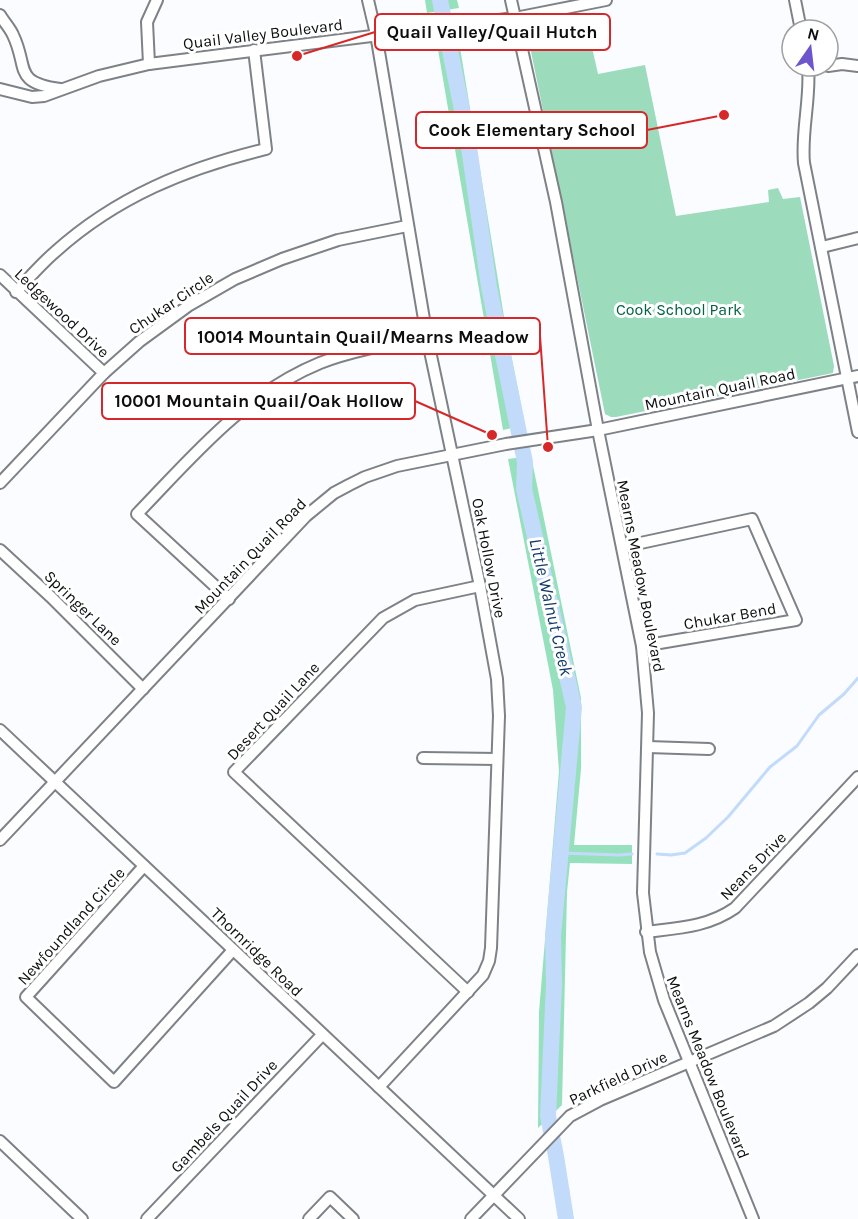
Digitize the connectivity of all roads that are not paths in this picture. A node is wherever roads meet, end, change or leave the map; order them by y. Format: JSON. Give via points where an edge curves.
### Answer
{"nodes":[{"id":1,"x":157,"y":0,"type":"edge"},
{"id":2,"x":368,"y":0,"type":"edge"},
{"id":3,"x":511,"y":0,"type":"edge"},
{"id":4,"x":606,"y":0,"type":"edge"},
{"id":5,"x":795,"y":0,"type":"edge"},
{"id":6,"x":0,"y":15,"type":"edge"},
{"id":7,"x":515,"y":18,"type":"junction"},
{"id":8,"x":799,"y":18,"type":"edge"},
{"id":9,"x":376,"y":34,"type":"junction"},
{"id":10,"x":254,"y":50,"type":"junction"},
{"id":11,"x":149,"y":64,"type":"junction"},
{"id":12,"x":840,"y":64,"type":"edge"},
{"id":13,"x":858,"y":66,"type":"edge"},
{"id":14,"x":808,"y":78,"type":"edge"},
{"id":15,"x":0,"y":89,"type":"edge"},
{"id":16,"x":63,"y":89,"type":"junction"},
{"id":17,"x":407,"y":226,"type":"junction"},
{"id":18,"x":858,"y":238,"type":"edge"},
{"id":19,"x":822,"y":247,"type":"junction"},
{"id":20,"x":0,"y":275,"type":"edge"},
{"id":21,"x":16,"y":292,"type":"junction"},
{"id":22,"x":427,"y":337,"type":"junction"},
{"id":23,"x":104,"y":373,"type":"junction"},
{"id":24,"x":853,"y":377,"type":"edge"},
{"id":25,"x":598,"y":430,"type":"junction"},
{"id":26,"x":858,"y":432,"type":"edge"},
{"id":27,"x":452,"y":455,"type":"junction"},
{"id":28,"x":0,"y":483,"type":"edge"},
{"id":29,"x":622,"y":547,"type":"junction"},
{"id":30,"x":0,"y":550,"type":"edge"},
{"id":31,"x":480,"y":586,"type":"junction"},
{"id":32,"x":229,"y":599,"type":"junction"},
{"id":33,"x":642,"y":646,"type":"junction"},
{"id":34,"x":143,"y":689,"type":"junction"},
{"id":35,"x":0,"y":730,"type":"edge"},
{"id":36,"x":648,"y":747,"type":"junction"},
{"id":37,"x":709,"y":750,"type":"dead end"},
{"id":38,"x":423,"y":758,"type":"dead end"},
{"id":39,"x":496,"y":759,"type":"junction"},
{"id":40,"x":858,"y":777,"type":"edge"},
{"id":41,"x":55,"y":782,"type":"junction"},
{"id":42,"x":0,"y":840,"type":"edge"},
{"id":43,"x":144,"y":866,"type":"junction"},
{"id":44,"x":646,"y":932,"type":"junction"},
{"id":45,"x":233,"y":950,"type":"junction"},
{"id":46,"x":858,"y":955,"type":"edge"},
{"id":47,"x":468,"y":992,"type":"junction"},
{"id":48,"x":322,"y":1035,"type":"junction"},
{"id":49,"x":690,"y":1061,"type":"junction"},
{"id":50,"x":379,"y":1087,"type":"junction"},
{"id":51,"x":0,"y":1141,"type":"edge"},
{"id":52,"x":494,"y":1195,"type":"junction"},
{"id":53,"x":82,"y":1219,"type":"edge"},
{"id":54,"x":147,"y":1219,"type":"edge"},
{"id":55,"x":309,"y":1219,"type":"edge"},
{"id":56,"x":353,"y":1219,"type":"edge"},
{"id":57,"x":471,"y":1219,"type":"edge"},
{"id":58,"x":519,"y":1219,"type":"edge"},
{"id":59,"x":753,"y":1219,"type":"edge"}],
"edges":[{"from":1,"to":11,"type":"street","via":[[147,22]]},
{"from":2,"to":9,"type":"street","name":"Oak Hollow Drive"},
{"from":3,"to":7,"type":"street","name":"Mearns Meadow Boulevard"},
{"from":4,"to":7,"type":"street","name":"Quail Valley Boulevard"},
{"from":5,"to":8,"type":"street"},
{"from":6,"to":16,"type":"street","via":[[13,36],[27,78],[45,87]]},
{"from":7,"to":9,"type":"street","name":"Quail Valley Boulevard"},
{"from":7,"to":25,"type":"street","name":"Mearns Meadow Boulevard","via":[[556,202]]},
{"from":9,"to":10,"type":"street","name":"Quail Valley Boulevard"},
{"from":9,"to":17,"type":"street","name":"Oak Hollow Drive"},
{"from":10,"to":11,"type":"street","name":"Quail Valley Boulevard"},
{"from":10,"to":21,"type":"street","via":[[266,149],[177,175],[120,204],[54,253]]},
{"from":11,"to":16,"type":"street","name":"Quail Valley Boulevard"},
{"from":12,"to":13,"type":"street"},
{"from":14,"to":19,"type":"street","via":[[802,148]]},
{"from":15,"to":16,"type":"street","name":"Quail Valley Boulevard","via":[[32,97]]},
{"from":17,"to":22,"type":"street","name":"Oak Hollow Drive"},
{"from":17,"to":23,"type":"street","name":"Chukar Circle","via":[[338,240],[235,279],[170,318]]},
{"from":18,"to":19,"type":"street"},
{"from":19,"to":24,"type":"street"},
{"from":20,"to":21,"type":"street","name":"Ledgewood Drive"},
{"from":21,"to":23,"type":"street","name":"Ledgewood Drive"},
{"from":22,"to":27,"type":"street","name":"Oak Hollow Drive"},
{"from":22,"to":32,"type":"street","via":[[341,356],[268,390],[219,429],[137,514]]},
{"from":23,"to":28,"type":"street","name":"Chukar Circle"},
{"from":24,"to":25,"type":"street","name":"Mountain Quail Road"},
{"from":24,"to":26,"type":"street"},
{"from":25,"to":27,"type":"street","name":"Mountain Quail Road"},
{"from":25,"to":29,"type":"street","name":"Mearns Meadow Boulevard"},
{"from":27,"to":31,"type":"street","name":"Oak Hollow Drive"},
{"from":27,"to":32,"type":"street","name":"Mountain Quail Road","via":[[381,471],[334,494],[306,516]]},
{"from":29,"to":33,"type":"street","name":"Mearns Meadow Boulevard"},
{"from":29,"to":33,"type":"street","name":"Chukar Bend","via":[[752,519],[796,620]]},
{"from":30,"to":34,"type":"street","name":"Springer Lane"},
{"from":31,"to":39,"type":"street","name":"Oak Hollow Drive","via":[[499,697]]},
{"from":31,"to":47,"type":"street","name":"Desert Quail Lane","via":[[415,600],[383,618],[234,772]]},
{"from":32,"to":34,"type":"street","name":"Mountain Quail Road"},
{"from":33,"to":36,"type":"street","name":"Mearns Meadow Boulevard"},
{"from":34,"to":41,"type":"street","name":"Mountain Quail Road"},
{"from":35,"to":41,"type":"street","name":"Thornridge Road"},
{"from":36,"to":37,"type":"street"},
{"from":36,"to":44,"type":"street","name":"Mearns Meadow Boulevard","via":[[643,893]]},
{"from":38,"to":39,"type":"street"},
{"from":39,"to":47,"type":"street","name":"Oak Hollow Drive","via":[[491,954],[483,975]]},
{"from":40,"to":44,"type":"street","name":"Neans Drive","via":[[735,908],[704,924]]},
{"from":41,"to":42,"type":"street","name":"Mountain Quail Road"},
{"from":41,"to":43,"type":"street","name":"Thornridge Road"},
{"from":43,"to":45,"type":"street","name":"Thornridge Road"},
{"from":43,"to":45,"type":"street","name":"Newfoundland Circle","via":[[26,997],[114,1082]]},
{"from":44,"to":49,"type":"street","name":"Mearns Meadow Boulevard","via":[[657,980]]},
{"from":45,"to":48,"type":"street","name":"Thornridge Road"},
{"from":46,"to":49,"type":"street","name":"Parkfield Drive","via":[[792,1016]]},
{"from":47,"to":50,"type":"street","name":"Oak Hollow Drive"},
{"from":48,"to":50,"type":"street","name":"Thornridge Road"},
{"from":48,"to":54,"type":"street","name":"Gambels Quail Drive"},
{"from":49,"to":52,"type":"street","name":"Parkfield Drive","via":[[570,1116]]},
{"from":49,"to":59,"type":"street","name":"Mearns Meadow Boulevard"},
{"from":50,"to":52,"type":"street","name":"Thornridge Road"},
{"from":51,"to":53,"type":"street"},
{"from":52,"to":57,"type":"street","name":"Parkfield Drive"},
{"from":52,"to":58,"type":"street","name":"Thornridge Road"},
{"from":55,"to":56,"type":"street","via":[[330,1197]]}]}
